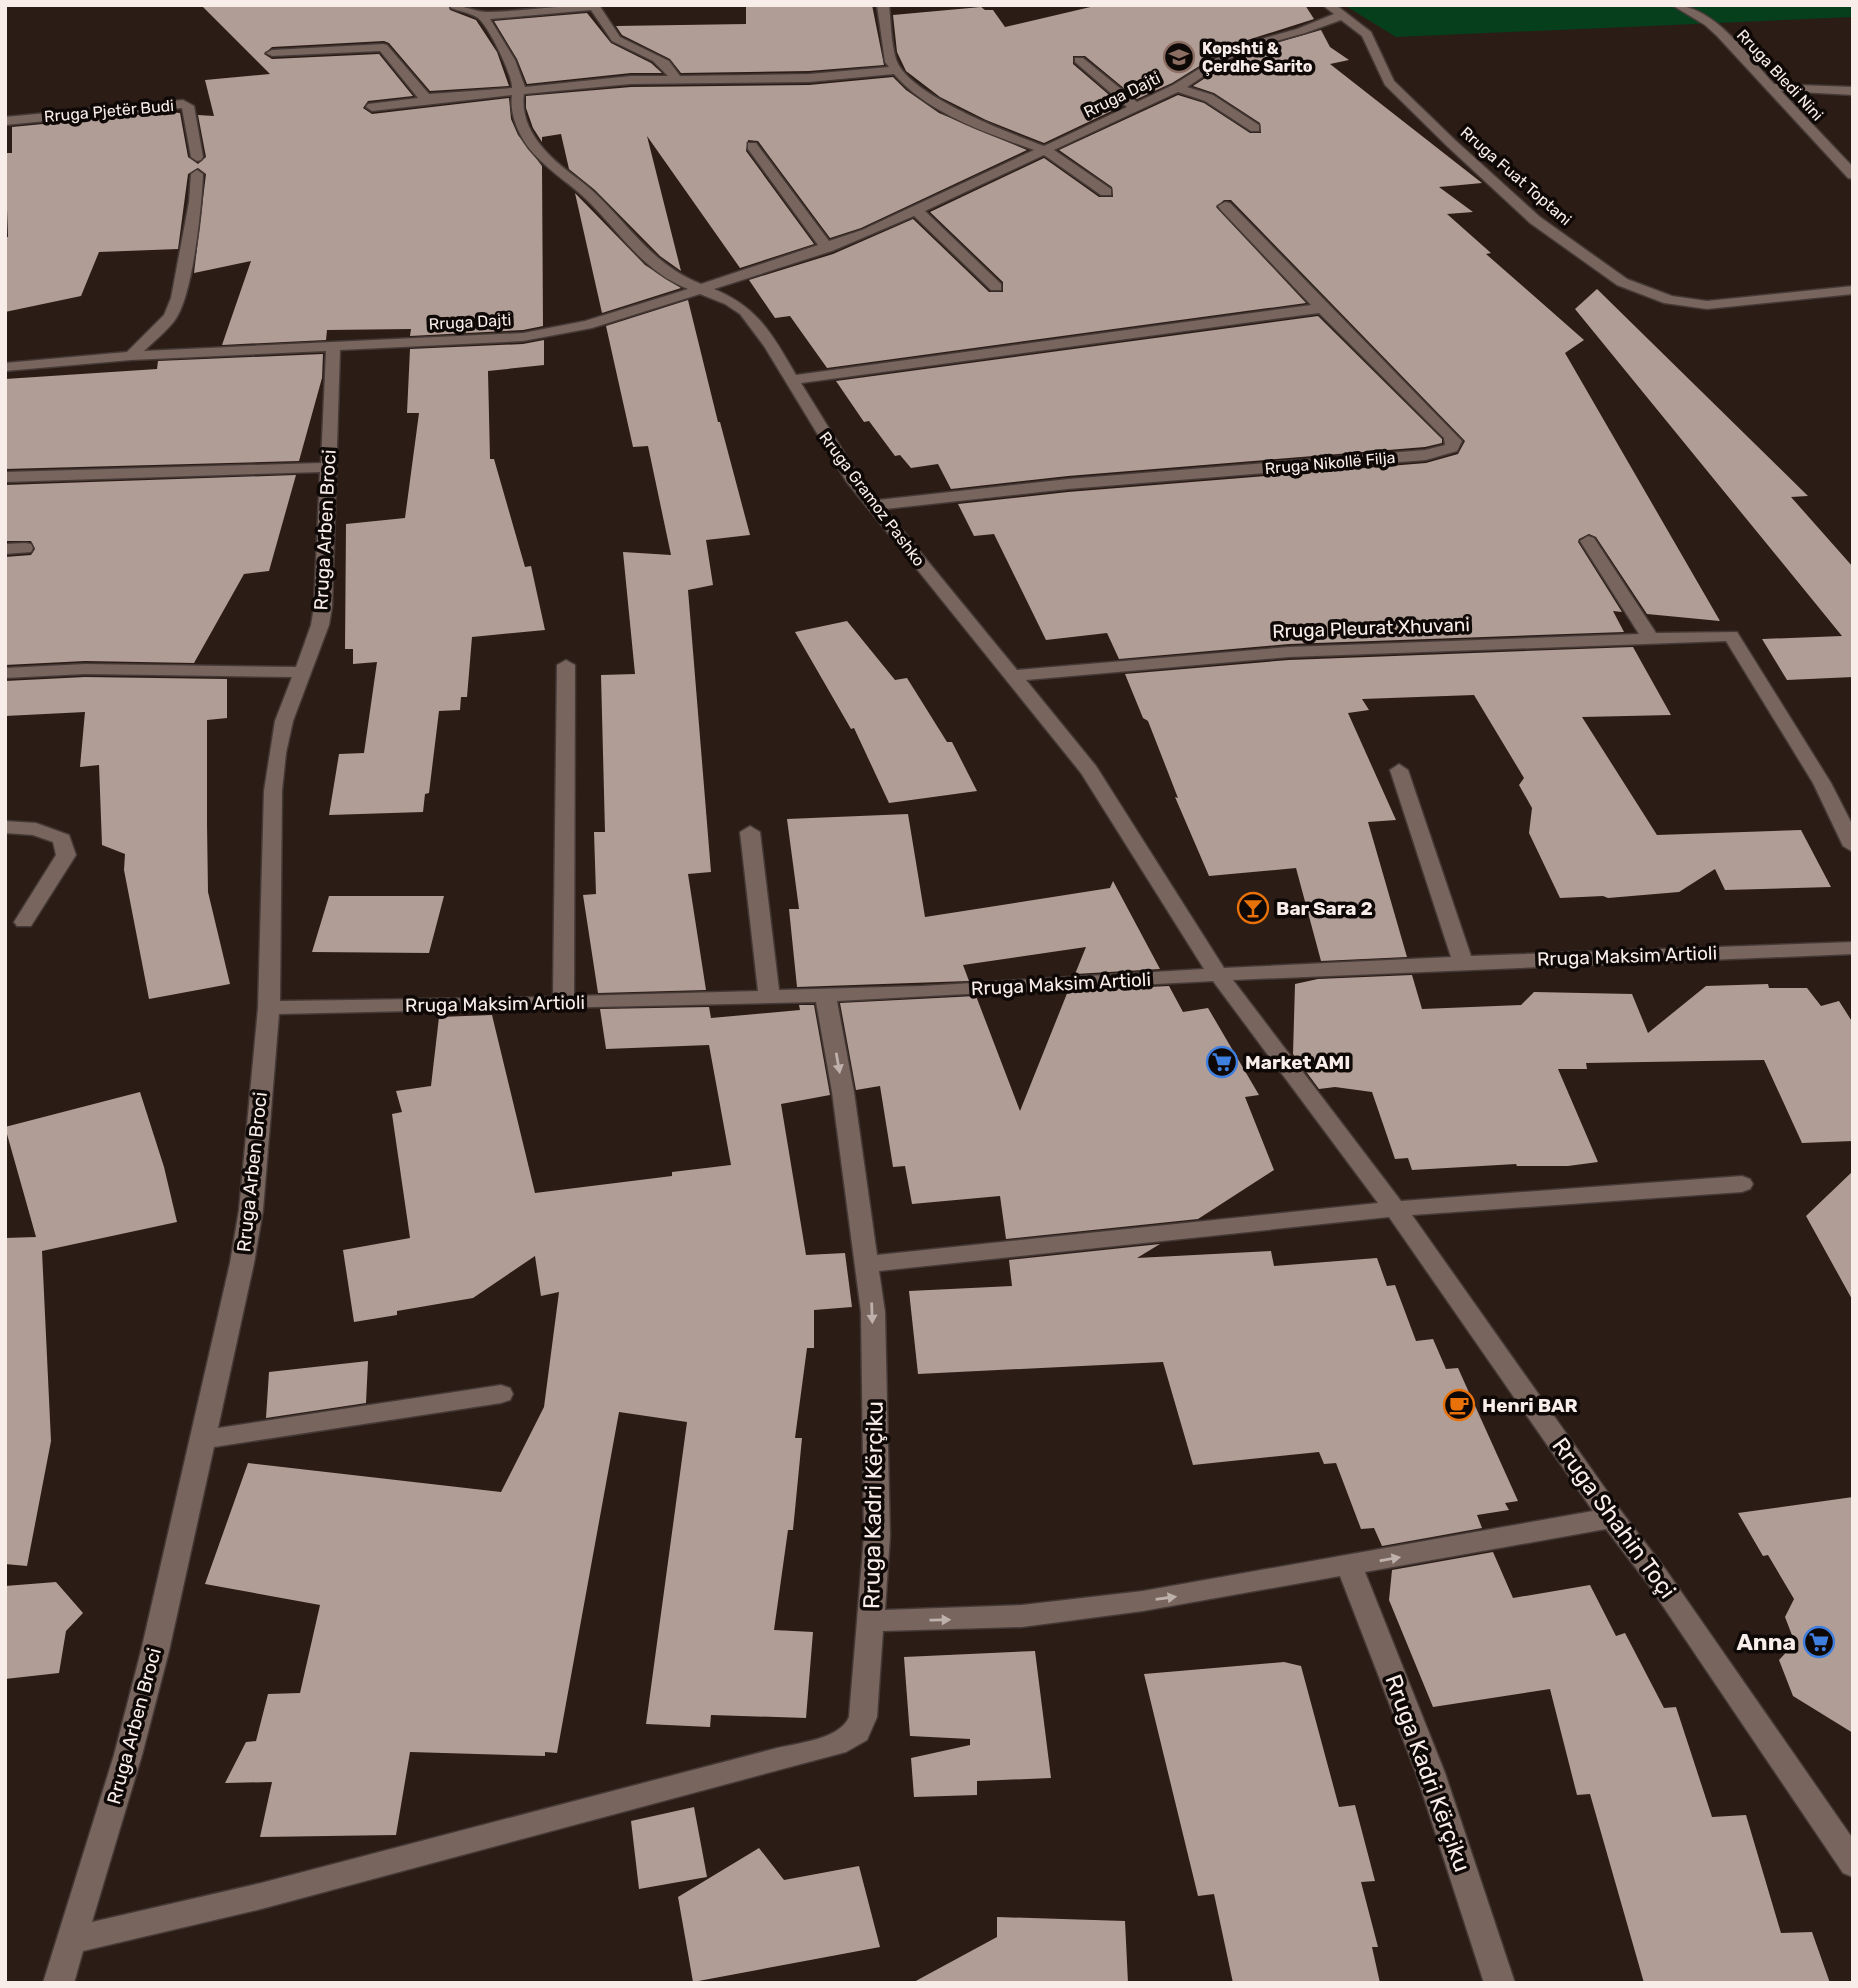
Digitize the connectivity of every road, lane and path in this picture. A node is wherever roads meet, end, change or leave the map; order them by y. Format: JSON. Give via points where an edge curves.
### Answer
{"nodes":[{"id":1,"x":883,"y":5,"type":"edge"},
{"id":2,"x":1328,"y":5,"type":"edge"},
{"id":3,"x":1677,"y":5,"type":"edge"},
{"id":4,"x":455,"y":6,"type":"edge"},
{"id":5,"x":594,"y":6,"type":"edge"},
{"id":6,"x":1342,"y":15,"type":"junction"},
{"id":7,"x":483,"y":16,"type":"junction"},
{"id":8,"x":272,"y":53,"type":"dead end"},
{"id":9,"x":1079,"y":60,"type":"dead end"},
{"id":10,"x":896,"y":70,"type":"junction"},
{"id":11,"x":675,"y":78,"type":"junction"},
{"id":12,"x":1769,"y":87,"type":"junction"},
{"id":13,"x":1177,"y":88,"type":"junction"},
{"id":14,"x":519,"y":90,"type":"junction"},
{"id":15,"x":1853,"y":91,"type":"edge"},
{"id":16,"x":437,"y":99,"type":"junction"},
{"id":17,"x":372,"y":107,"type":"dead end"},
{"id":18,"x":1136,"y":108,"type":"junction"},
{"id":19,"x":5,"y":121,"type":"edge"},
{"id":20,"x":1255,"y":128,"type":"dead end"},
{"id":21,"x":752,"y":146,"type":"dead end"},
{"id":22,"x":1047,"y":151,"type":"junction"},
{"id":23,"x":197,"y":157,"type":"dead end"},
{"id":24,"x":197,"y":174,"type":"dead end"},
{"id":25,"x":1853,"y":175,"type":"edge"},
{"id":26,"x":1106,"y":191,"type":"dead end"},
{"id":27,"x":1225,"y":206,"type":"dead end"},
{"id":28,"x":917,"y":211,"type":"junction"},
{"id":29,"x":827,"y":248,"type":"junction"},
{"id":30,"x":996,"y":287,"type":"dead end"},
{"id":31,"x":705,"y":290,"type":"junction"},
{"id":32,"x":1853,"y":290,"type":"edge"},
{"id":33,"x":1322,"y":308,"type":"junction"},
{"id":34,"x":333,"y":347,"type":"junction"},
{"id":35,"x":131,"y":356,"type":"junction"},
{"id":36,"x":5,"y":367,"type":"edge"},
{"id":37,"x":792,"y":380,"type":"junction"},
{"id":38,"x":329,"y":467,"type":"junction"},
{"id":39,"x":5,"y":477,"type":"edge"},
{"id":40,"x":874,"y":505,"type":"junction"},
{"id":41,"x":1588,"y":541,"type":"dead end"},
{"id":42,"x":25,"y":548,"type":"dead end"},
{"id":43,"x":5,"y":549,"type":"edge"},
{"id":44,"x":1651,"y":639,"type":"junction"},
{"id":45,"x":566,"y":665,"type":"dead end"},
{"id":46,"x":303,"y":672,"type":"junction"},
{"id":47,"x":5,"y":673,"type":"edge"},
{"id":48,"x":1012,"y":676,"type":"junction"},
{"id":49,"x":1399,"y":770,"type":"dead end"},
{"id":50,"x":5,"y":827,"type":"edge"},
{"id":51,"x":750,"y":832,"type":"dead end"},
{"id":52,"x":1853,"y":846,"type":"edge"},
{"id":53,"x":24,"y":922,"type":"dead end"},
{"id":54,"x":1853,"y":948,"type":"edge"},
{"id":55,"x":1464,"y":962,"type":"junction"},
{"id":56,"x":1218,"y":974,"type":"junction"},
{"id":57,"x":826,"y":996,"type":"junction"},
{"id":58,"x":769,"y":997,"type":"junction"},
{"id":59,"x":563,"y":1003,"type":"junction"},
{"id":60,"x":269,"y":1008,"type":"junction"},
{"id":61,"x":1742,"y":1184,"type":"dead end"},
{"id":62,"x":1395,"y":1209,"type":"junction"},
{"id":63,"x":868,"y":1264,"type":"junction"},
{"id":64,"x":500,"y":1394,"type":"dead end"},
{"id":65,"x":203,"y":1439,"type":"junction"},
{"id":66,"x":1612,"y":1518,"type":"junction"},
{"id":67,"x":1349,"y":1566,"type":"junction"},
{"id":68,"x":872,"y":1621,"type":"junction"},
{"id":69,"x":1853,"y":1864,"type":"edge"},
{"id":70,"x":73,"y":1940,"type":"junction"},
{"id":71,"x":58,"y":1983,"type":"edge"},
{"id":72,"x":1500,"y":1983,"type":"edge"}],
"edges":[{"from":1,"to":10,"type":"street","via":[[889,58]]},
{"from":2,"to":6,"type":"street","name":"Rruga Fuat Toptani"},
{"from":3,"to":12,"type":"street","name":"Rruga Bledi Nini","via":[[1709,23]]},
{"from":4,"to":7,"type":"street"},
{"from":5,"to":7,"type":"street"},
{"from":5,"to":11,"type":"street","via":[[615,39],[664,62]]},
{"from":6,"to":13,"type":"street","name":"Rruga Dajti","via":[[1240,48]]},
{"from":6,"to":32,"type":"street","name":"Rruga Fuat Toptani","via":[[1371,39],[1395,90],[1451,144],[1535,220],[1622,282],[1653,296],[1707,306]]},
{"from":7,"to":14,"type":"street","name":"Rruga Gramoz Pashko","via":[[517,76]]},
{"from":8,"to":16,"type":"street","via":[[383,47],[418,92]]},
{"from":9,"to":18,"type":"street"},
{"from":10,"to":11,"type":"street","via":[[809,78]]},
{"from":10,"to":22,"type":"street","via":[[940,105]]},
{"from":11,"to":14,"type":"street"},
{"from":12,"to":15,"type":"street"},
{"from":12,"to":25,"type":"street","name":"Rruga Bledi Nini"},
{"from":13,"to":18,"type":"street","name":"Rruga Dajti"},
{"from":13,"to":20,"type":"street","via":[[1209,98]]},
{"from":14,"to":16,"type":"street"},
{"from":14,"to":31,"type":"street","name":"Rruga Gramoz Pashko","via":[[518,116],[538,151],[595,200],[658,267]]},
{"from":16,"to":17,"type":"street"},
{"from":18,"to":22,"type":"street","name":"Rruga Dajti"},
{"from":19,"to":23,"type":"street","name":"Rruga Pjetër Budi","via":[[183,104],[188,106]]},
{"from":21,"to":29,"type":"street"},
{"from":22,"to":26,"type":"street"},
{"from":22,"to":28,"type":"street","name":"Rruga Dajti"},
{"from":24,"to":35,"type":"street","via":[[178,298],[170,317]]},
{"from":27,"to":33,"type":"street","name":"Rruga Nikollë Filja"},
{"from":28,"to":29,"type":"street","name":"Rruga Dajti"},
{"from":28,"to":30,"type":"street"},
{"from":29,"to":31,"type":"street","name":"Rruga Dajti"},
{"from":31,"to":34,"type":"street","name":"Rruga Dajti","via":[[597,323],[540,334]]},
{"from":31,"to":37,"type":"street","name":"Rruga Gramoz Pashko","via":[[745,311]]},
{"from":33,"to":37,"type":"street"},
{"from":33,"to":40,"type":"street","name":"Rruga Nikollë Filja","via":[[1449,435],[1452,447],[1426,455]]},
{"from":34,"to":35,"type":"street","name":"Rruga Dajti"},
{"from":34,"to":38,"type":"street","name":"Rruga Arben Broci"},
{"from":35,"to":36,"type":"street","name":"Rruga Dajti"},
{"from":37,"to":40,"type":"street","name":"Rruga Gramoz Pashko"},
{"from":38,"to":39,"type":"street"},
{"from":38,"to":46,"type":"street","name":"Rruga Arben Broci","via":[[323,607]]},
{"from":40,"to":48,"type":"street","name":"Rruga Gramoz Pashko"},
{"from":41,"to":44,"type":"street"},
{"from":42,"to":43,"type":"street"},
{"from":44,"to":48,"type":"street","name":"Rruga Pleurat Xhuvani","via":[[1289,652]]},
{"from":44,"to":52,"type":"street","name":"Rruga Pleurat Xhuvani","via":[[1731,636],[1822,783]]},
{"from":45,"to":59,"type":"street"},
{"from":46,"to":47,"type":"street","via":[[110,669]]},
{"from":46,"to":60,"type":"street","name":"Rruga Arben Broci","via":[[284,721],[273,791]]},
{"from":48,"to":56,"type":"street","name":"Rruga Gramoz Pashko","via":[[1089,770]]},
{"from":49,"to":55,"type":"street"},
{"from":50,"to":53,"type":"street","via":[[36,828],[62,839],[66,855]]},
{"from":51,"to":58,"type":"street"},
{"from":54,"to":55,"type":"street","name":"Rruga Maksim Artioli"},
{"from":55,"to":56,"type":"street","name":"Rruga Maksim Artioli"},
{"from":56,"to":57,"type":"street","name":"Rruga Maksim Artioli"},
{"from":56,"to":62,"type":"street","name":"Rruga Shahin Toçi"},
{"from":57,"to":58,"type":"street","name":"Rruga Maksim Artioli"},
{"from":57,"to":63,"type":"street","name":"Rruga Kadri Kërçiku","one_way":true},
{"from":58,"to":59,"type":"street","name":"Rruga Maksim Artioli"},
{"from":59,"to":60,"type":"street","name":"Rruga Maksim Artioli"},
{"from":60,"to":65,"type":"street","name":"Rruga Arben Broci","via":[[251,1210]]},
{"from":61,"to":62,"type":"street"},
{"from":62,"to":63,"type":"street"},
{"from":62,"to":66,"type":"street","name":"Rruga Shahin Toçi"},
{"from":63,"to":68,"type":"street","name":"Rruga Kadri Kërçiku","one_way":true,"via":[[877,1536]]},
{"from":64,"to":65,"type":"street"},
{"from":65,"to":70,"type":"street","name":"Rruga Arben Broci","via":[[155,1651]]},
{"from":67,"to":66,"type":"street","name":"Rruga Kadri Kërçiku","one_way":true},
{"from":66,"to":69,"type":"street","name":"Rruga Shahin Toçi"},
{"from":68,"to":67,"type":"street","name":"Rruga Kadri Kërçiku","one_way":true,"via":[[1079,1610]]},
{"from":67,"to":72,"type":"street","name":"Rruga Kadri Kërçiku","via":[[1455,1842]]},
{"from":68,"to":70,"type":"street","via":[[862,1725],[836,1744],[261,1896]]},
{"from":70,"to":71,"type":"street","name":"Rruga Arben Broci"}]}
